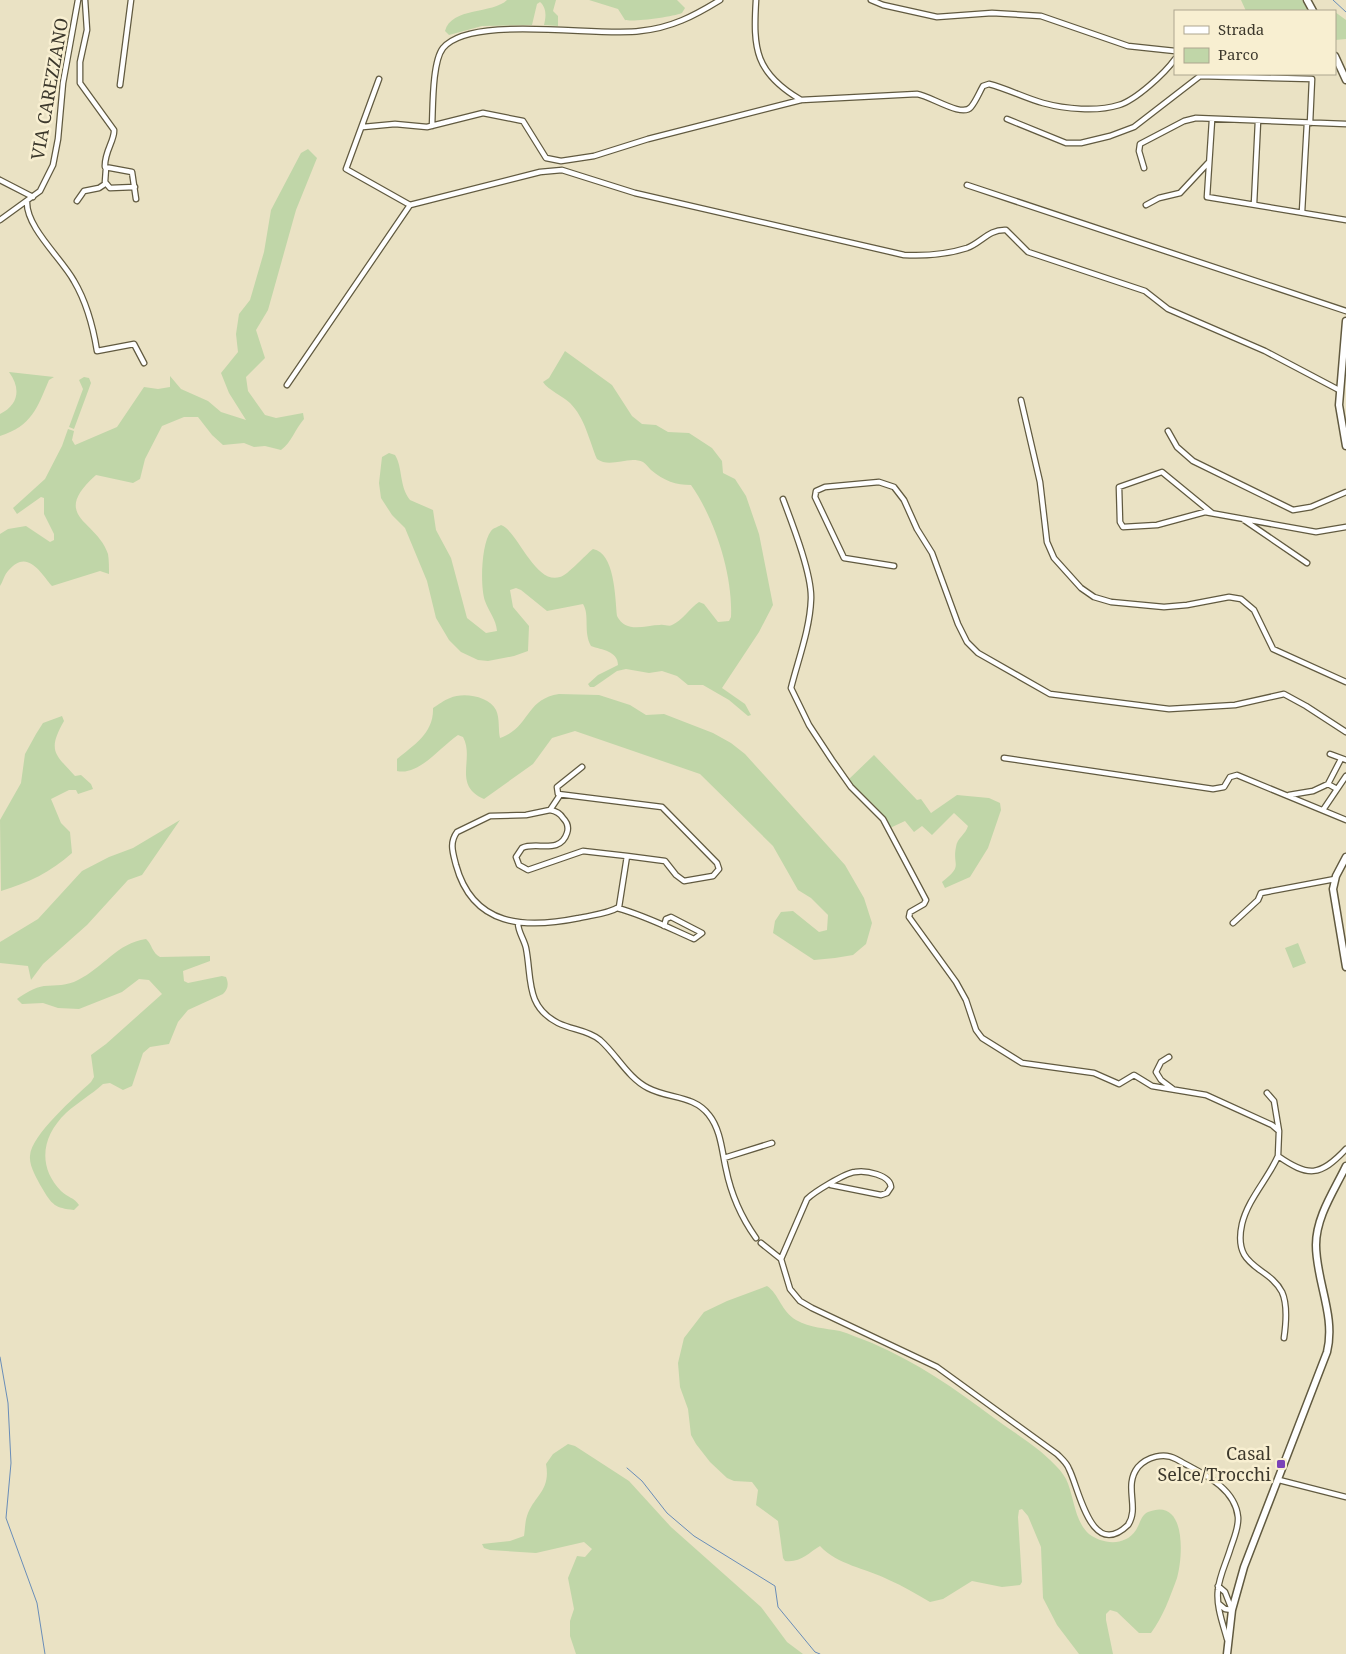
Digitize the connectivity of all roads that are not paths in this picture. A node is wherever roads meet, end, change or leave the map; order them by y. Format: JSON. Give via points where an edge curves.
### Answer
{"nodes":[{"id":1,"x":78,"y":0,"type":"edge"},
{"id":2,"x":86,"y":0,"type":"edge"},
{"id":3,"x":131,"y":0,"type":"edge"},
{"id":4,"x":720,"y":0,"type":"edge"},
{"id":5,"x":756,"y":0,"type":"edge"},
{"id":6,"x":871,"y":0,"type":"edge"},
{"id":7,"x":1174,"y":51,"type":"edge"},
{"id":8,"x":1336,"y":58,"type":"edge"},
{"id":9,"x":1174,"y":60,"type":"edge"},
{"id":10,"x":379,"y":79,"type":"dead end"},
{"id":11,"x":1346,"y":80,"type":"edge"},
{"id":12,"x":120,"y":86,"type":"dead end"},
{"id":13,"x":801,"y":100,"type":"junction"},
{"id":14,"x":1007,"y":119,"type":"dead end"},
{"id":15,"x":1212,"y":120,"type":"junction"},
{"id":16,"x":1258,"y":121,"type":"junction"},
{"id":17,"x":1308,"y":123,"type":"junction"},
{"id":18,"x":1346,"y":124,"type":"edge"},
{"id":19,"x":432,"y":126,"type":"junction"},
{"id":20,"x":363,"y":127,"type":"junction"},
{"id":21,"x":559,"y":161,"type":"junction"},
{"id":22,"x":1209,"y":162,"type":"junction"},
{"id":23,"x":106,"y":168,"type":"junction"},
{"id":24,"x":1144,"y":168,"type":"dead end"},
{"id":25,"x":558,"y":170,"type":"junction"},
{"id":26,"x":0,"y":180,"type":"edge"},
{"id":27,"x":105,"y":184,"type":"junction"},
{"id":28,"x":967,"y":185,"type":"dead end"},
{"id":29,"x":135,"y":188,"type":"junction"},
{"id":30,"x":33,"y":197,"type":"junction"},
{"id":31,"x":136,"y":199,"type":"dead end"},
{"id":32,"x":77,"y":201,"type":"dead end"},
{"id":33,"x":26,"y":202,"type":"junction"},
{"id":34,"x":1254,"y":204,"type":"junction"},
{"id":35,"x":410,"y":205,"type":"junction"},
{"id":36,"x":1146,"y":205,"type":"dead end"},
{"id":37,"x":1302,"y":212,"type":"junction"},
{"id":38,"x":0,"y":220,"type":"edge"},
{"id":39,"x":1346,"y":220,"type":"edge"},
{"id":40,"x":1346,"y":311,"type":"edge"},
{"id":41,"x":1346,"y":321,"type":"edge"},
{"id":42,"x":144,"y":363,"type":"dead end"},
{"id":43,"x":287,"y":385,"type":"dead end"},
{"id":44,"x":1342,"y":386,"type":"edge"},
{"id":45,"x":1021,"y":400,"type":"dead end"},
{"id":46,"x":1168,"y":431,"type":"dead end"},
{"id":47,"x":1346,"y":446,"type":"edge"},
{"id":48,"x":1346,"y":492,"type":"edge"},
{"id":49,"x":784,"y":499,"type":"dead end"},
{"id":50,"x":1212,"y":513,"type":"junction"},
{"id":51,"x":1243,"y":519,"type":"junction"},
{"id":52,"x":1346,"y":527,"type":"edge"},
{"id":53,"x":1307,"y":563,"type":"dead end"},
{"id":54,"x":894,"y":566,"type":"dead end"},
{"id":55,"x":1346,"y":682,"type":"edge"},
{"id":56,"x":1346,"y":732,"type":"edge"},
{"id":57,"x":1330,"y":754,"type":"dead end"},
{"id":58,"x":1004,"y":758,"type":"dead end"},
{"id":59,"x":1344,"y":760,"type":"edge"},
{"id":60,"x":582,"y":767,"type":"dead end"},
{"id":61,"x":1346,"y":776,"type":"edge"},
{"id":62,"x":1328,"y":784,"type":"junction"},
{"id":63,"x":1337,"y":789,"type":"junction"},
{"id":64,"x":560,"y":795,"type":"junction"},
{"id":65,"x":1288,"y":795,"type":"junction"},
{"id":66,"x":550,"y":810,"type":"junction"},
{"id":67,"x":1323,"y":810,"type":"junction"},
{"id":68,"x":1346,"y":820,"type":"edge"},
{"id":69,"x":627,"y":856,"type":"junction"},
{"id":70,"x":1346,"y":857,"type":"edge"},
{"id":71,"x":1335,"y":879,"type":"junction"},
{"id":72,"x":617,"y":908,"type":"junction"},
{"id":73,"x":518,"y":923,"type":"junction"},
{"id":74,"x":1232,"y":923,"type":"dead end"},
{"id":75,"x":664,"y":926,"type":"junction"},
{"id":76,"x":1346,"y":967,"type":"edge"},
{"id":77,"x":1169,"y":1057,"type":"dead end"},
{"id":78,"x":1177,"y":1091,"type":"junction"},
{"id":79,"x":1267,"y":1093,"type":"dead end"},
{"id":80,"x":1279,"y":1131,"type":"junction"},
{"id":81,"x":772,"y":1143,"type":"dead end"},
{"id":82,"x":1346,"y":1149,"type":"edge"},
{"id":83,"x":1278,"y":1156,"type":"junction"},
{"id":84,"x":724,"y":1158,"type":"junction"},
{"id":85,"x":1346,"y":1166,"type":"edge"},
{"id":86,"x":831,"y":1185,"type":"junction"},
{"id":87,"x":756,"y":1238,"type":"dead end"},
{"id":88,"x":761,"y":1243,"type":"dead end"},
{"id":89,"x":781,"y":1258,"type":"junction"},
{"id":90,"x":1284,"y":1338,"type":"dead end"},
{"id":91,"x":1279,"y":1480,"type":"junction"},
{"id":92,"x":1346,"y":1497,"type":"edge"},
{"id":93,"x":1218,"y":1586,"type":"junction"},
{"id":94,"x":1236,"y":1591,"type":"junction"},
{"id":95,"x":1225,"y":1592,"type":"junction"},
{"id":96,"x":1218,"y":1603,"type":"junction"},
{"id":97,"x":1232,"y":1610,"type":"junction"},
{"id":98,"x":1228,"y":1641,"type":"junction"},
{"id":99,"x":1227,"y":1654,"type":"edge"}],
"edges":[{"from":1,"to":30,"type":"street","name":"VIA CAREZZANO","via":[[63,83],[56,156],[45,184]]},
{"from":2,"to":23,"type":"street","via":[[87,30],[79,80],[114,131],[106,151]]},
{"from":3,"to":12,"type":"street"},
{"from":4,"to":19,"type":"street","via":[[680,22],[643,31],[503,30],[460,37],[445,46],[440,55]]},
{"from":5,"to":13,"type":"street","via":[[754,37],[760,63],[783,88]]},
{"from":6,"to":7,"type":"street","via":[[937,17],[992,13],[1041,16],[1128,46]]},
{"from":8,"to":11,"type":"main road"},
{"from":9,"to":13,"type":"street","via":[[1135,97],[1111,106],[1053,106],[989,84],[983,86],[972,107],[964,111],[930,96],[917,94]]},
{"from":10,"to":20,"type":"street"},
{"from":13,"to":21,"type":"street","via":[[594,156]]},
{"from":14,"to":17,"type":"street","via":[[1066,143],[1087,142],[1134,126],[1198,77],[1246,76],[1312,78]]},
{"from":15,"to":16,"type":"street"},
{"from":15,"to":22,"type":"street"},
{"from":15,"to":24,"type":"street","via":[[1188,120],[1140,144]]},
{"from":16,"to":17,"type":"street"},
{"from":16,"to":34,"type":"street"},
{"from":17,"to":18,"type":"street"},
{"from":17,"to":37,"type":"street"},
{"from":19,"to":20,"type":"street","via":[[395,124]]},
{"from":19,"to":21,"type":"street","via":[[477,114],[516,118],[529,128],[546,158]]},
{"from":20,"to":35,"type":"street","via":[[346,169]]},
{"from":21,"to":25,"type":"street"},
{"from":22,"to":34,"type":"street","via":[[1207,197]]},
{"from":22,"to":36,"type":"street","via":[[1180,192]]},
{"from":23,"to":27,"type":"street"},
{"from":23,"to":29,"type":"street","via":[[130,170]]},
{"from":25,"to":35,"type":"street"},
{"from":25,"to":44,"type":"street","via":[[632,192],[901,254],[925,255],[963,249],[992,232],[1006,230],[1028,252],[1145,291],[1168,309]]},
{"from":26,"to":30,"type":"street"},
{"from":27,"to":29,"type":"street","via":[[110,188]]},
{"from":27,"to":32,"type":"street","via":[[84,190]]},
{"from":28,"to":40,"type":"street"},
{"from":29,"to":31,"type":"street"},
{"from":30,"to":33,"type":"street","name":"VIA CAREZZANO"},
{"from":33,"to":38,"type":"street","name":"VIA CAREZZANO"},
{"from":33,"to":42,"type":"street","via":[[32,222],[80,291],[93,327],[97,351],[134,344]]},
{"from":34,"to":37,"type":"street"},
{"from":35,"to":43,"type":"street"},
{"from":37,"to":39,"type":"street"},
{"from":41,"to":44,"type":"main road"},
{"from":44,"to":47,"type":"main road","via":[[1340,418]]},
{"from":45,"to":55,"type":"street","via":[[1040,487],[1046,542],[1054,558],[1081,588],[1108,602],[1159,607],[1241,599],[1254,610],[1274,650]]},
{"from":46,"to":48,"type":"street","via":[[1177,447],[1193,461],[1293,510],[1308,508]]},
{"from":49,"to":78,"type":"street","via":[[811,598],[791,688],[808,726],[851,787],[885,822],[926,900],[908,917],[956,982],[980,1036],[1023,1063],[1098,1074],[1121,1084],[1134,1075],[1149,1084]]},
{"from":50,"to":50,"type":"street","via":[[1194,514],[1157,525],[1123,527],[1118,488],[1162,472]]},
{"from":50,"to":51,"type":"street"},
{"from":51,"to":52,"type":"street","via":[[1316,532]]},
{"from":51,"to":53,"type":"street"},
{"from":54,"to":56,"type":"street","via":[[844,558],[816,499],[817,490],[881,482],[894,486],[906,502],[932,553],[967,642],[978,653],[1050,694],[1166,708],[1238,705],[1284,694]]},
{"from":57,"to":59,"type":"street"},
{"from":58,"to":65,"type":"street","via":[[1213,789],[1224,787],[1231,776],[1237,775]]},
{"from":59,"to":62,"type":"street"},
{"from":60,"to":64,"type":"street","via":[[558,787]]},
{"from":61,"to":63,"type":"street"},
{"from":62,"to":63,"type":"street"},
{"from":62,"to":65,"type":"street","via":[[1313,791]]},
{"from":63,"to":67,"type":"street"},
{"from":64,"to":66,"type":"street"},
{"from":64,"to":69,"type":"street","via":[[663,808],[720,869],[714,876],[684,881],[664,860]]},
{"from":65,"to":67,"type":"street"},
{"from":66,"to":69,"type":"street","via":[[558,812],[565,820],[566,836],[553,846],[528,845],[522,848],[516,860],[523,868],[530,869],[583,851]]},
{"from":66,"to":73,"type":"street","via":[[490,816],[462,828],[452,841],[458,872],[471,899],[498,917]]},
{"from":67,"to":68,"type":"street"},
{"from":69,"to":72,"type":"street"},
{"from":70,"to":71,"type":"main road"},
{"from":71,"to":74,"type":"street","via":[[1260,893],[1258,901]]},
{"from":71,"to":76,"type":"main road","via":[[1334,897]]},
{"from":72,"to":73,"type":"street","via":[[552,923]]},
{"from":72,"to":75,"type":"street"},
{"from":73,"to":84,"type":"street","via":[[526,947],[531,992],[543,1012],[561,1024],[598,1039],[645,1086],[687,1099],[702,1108],[715,1124]]},
{"from":75,"to":75,"type":"street","via":[[694,939],[702,933],[671,917],[666,919]]},
{"from":77,"to":78,"type":"street","via":[[1161,1062],[1156,1072],[1161,1080]]},
{"from":78,"to":80,"type":"street","via":[[1206,1095]]},
{"from":79,"to":80,"type":"street","via":[[1274,1101]]},
{"from":80,"to":83,"type":"street"},
{"from":81,"to":84,"type":"street"},
{"from":82,"to":83,"type":"street","via":[[1328,1167],[1315,1172],[1298,1169]]},
{"from":83,"to":90,"type":"street","via":[[1245,1215],[1241,1242],[1249,1262],[1282,1293],[1286,1314]]},
{"from":84,"to":87,"type":"street","via":[[734,1199]]},
{"from":85,"to":91,"type":"main road","via":[[1321,1218],[1316,1240],[1329,1323],[1328,1348]]},
{"from":86,"to":86,"type":"street","via":[[881,1195],[888,1194],[891,1187],[886,1177],[857,1171]]},
{"from":86,"to":89,"type":"street","via":[[811,1195],[804,1203]]},
{"from":88,"to":89,"type":"street"},
{"from":89,"to":93,"type":"street","via":[[788,1286],[806,1305],[937,1366],[1057,1454],[1069,1468],[1087,1519],[1099,1531],[1115,1532],[1129,1523],[1133,1509],[1132,1478],[1141,1464],[1152,1458],[1173,1457],[1217,1484],[1231,1498],[1238,1516]]},
{"from":91,"to":92,"type":"street"},
{"from":91,"to":94,"type":"main road"},
{"from":93,"to":95,"type":"street"},
{"from":93,"to":96,"type":"street"},
{"from":94,"to":95,"type":"street"},
{"from":94,"to":97,"type":"main road"},
{"from":95,"to":97,"type":"street"},
{"from":96,"to":97,"type":"street"},
{"from":96,"to":98,"type":"street"},
{"from":97,"to":98,"type":"main road"},
{"from":98,"to":99,"type":"main road"}]}
